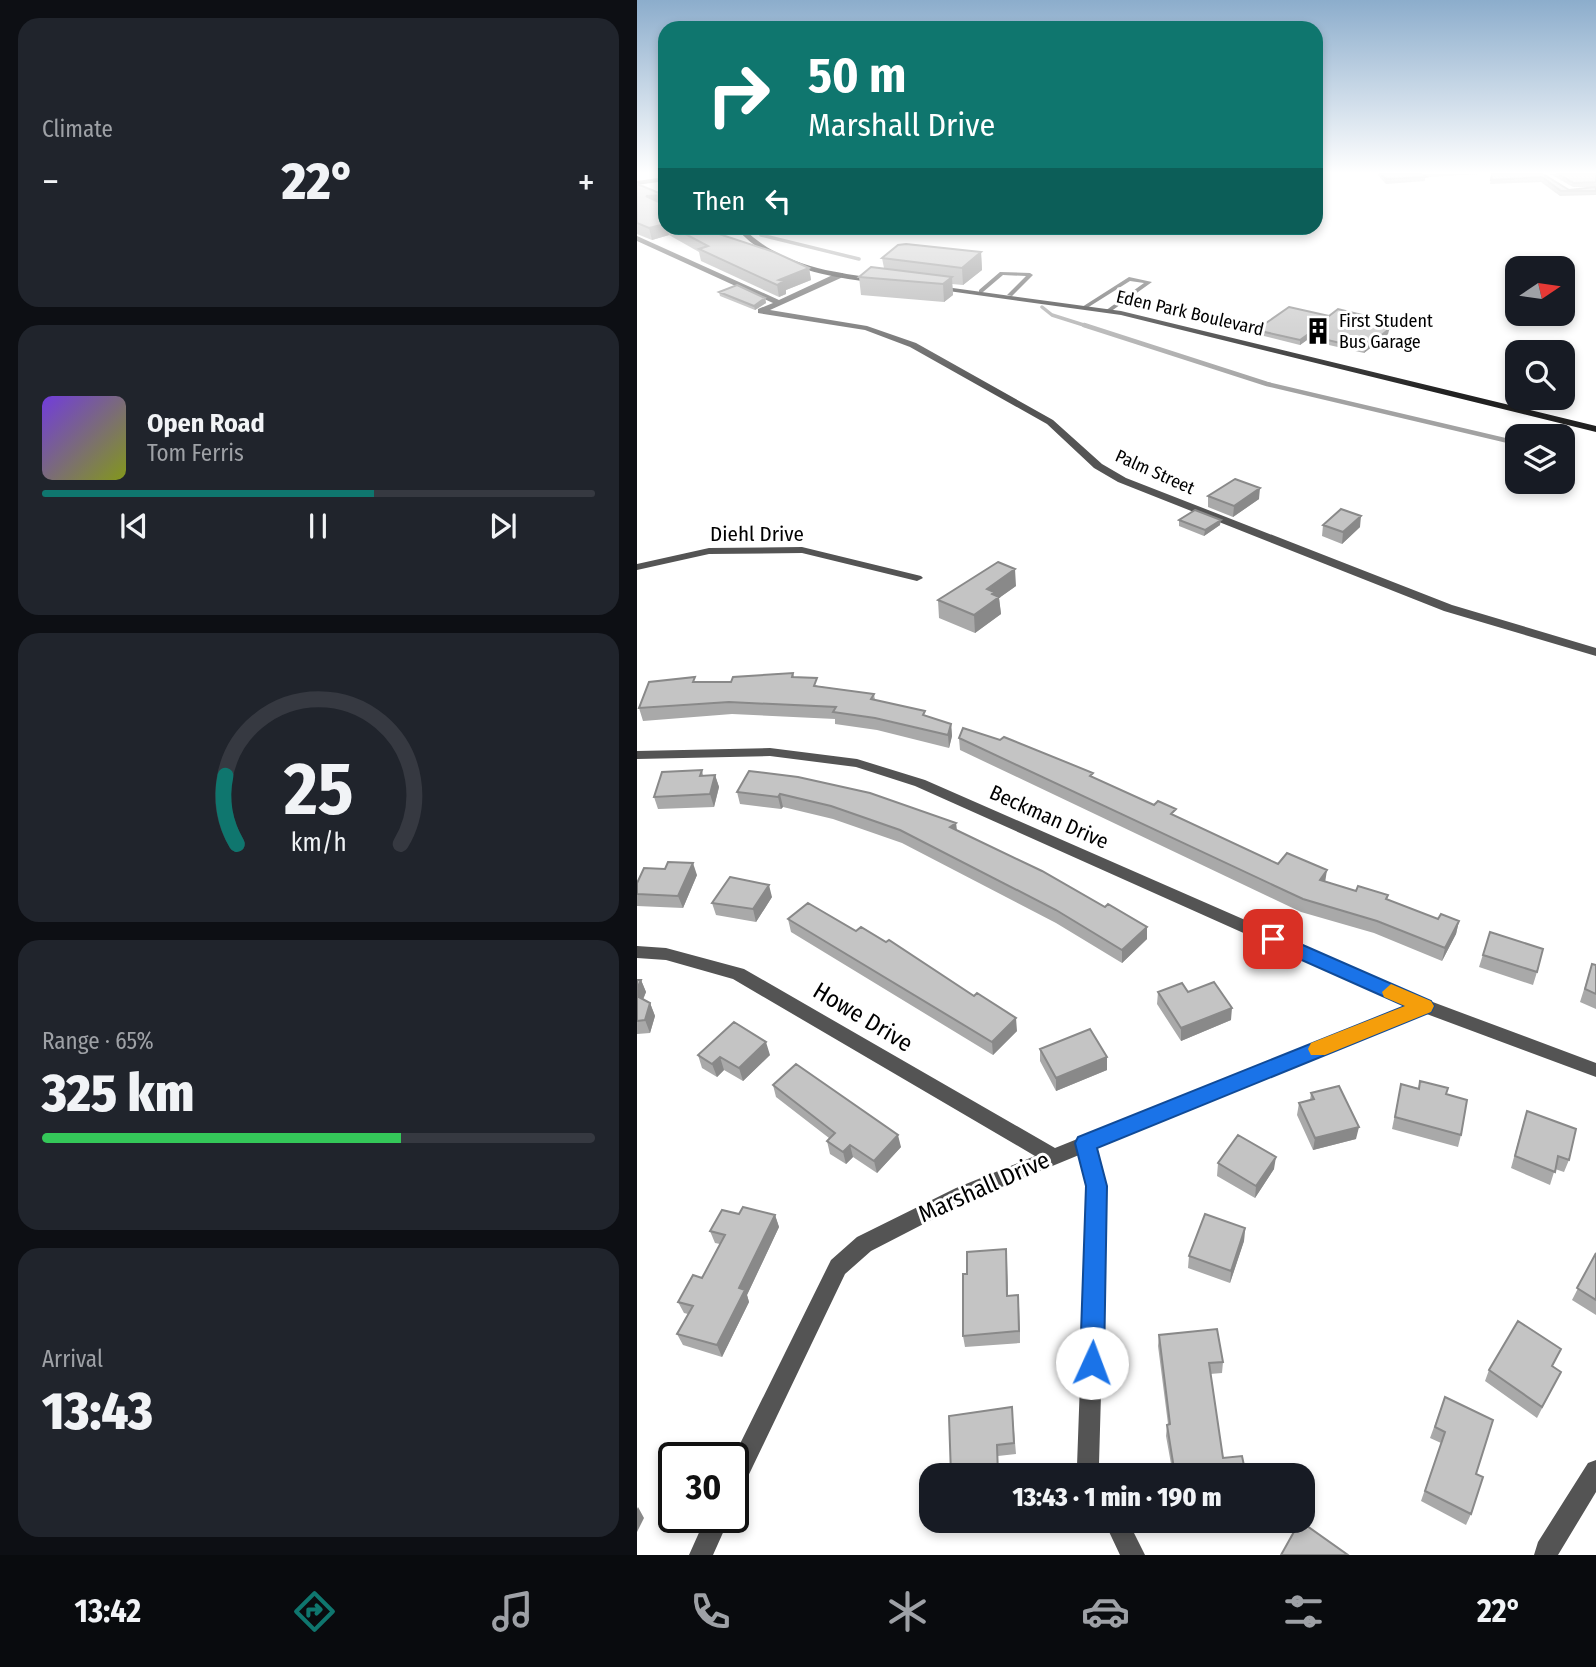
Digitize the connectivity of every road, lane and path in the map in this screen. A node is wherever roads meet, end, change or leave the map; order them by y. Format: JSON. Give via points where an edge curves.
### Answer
{"nodes":[{"id":1,"x":656,"y":247,"type":"edge"},
{"id":2,"x":765,"y":247,"type":"edge"},
{"id":3,"x":839,"y":275,"type":"junction"},
{"id":4,"x":886,"y":282,"type":"edge"},
{"id":5,"x":927,"y":286,"type":"edge"},
{"id":6,"x":981,"y":291,"type":"junction"},
{"id":7,"x":1010,"y":295,"type":"junction"},
{"id":8,"x":776,"y":301,"type":"junction"},
{"id":9,"x":1085,"y":307,"type":"junction"},
{"id":10,"x":1108,"y":311,"type":"junction"},
{"id":11,"x":1596,"y":429,"type":"edge"},
{"id":12,"x":637,"y":567,"type":"edge"},
{"id":13,"x":917,"y":578,"type":"dead end"},
{"id":14,"x":1596,"y":652,"type":"edge"},
{"id":15,"x":637,"y":755,"type":"edge"},
{"id":16,"x":637,"y":952,"type":"edge"},
{"id":17,"x":1424,"y":1006,"type":"junction"},
{"id":18,"x":1596,"y":1070,"type":"edge"},
{"id":19,"x":1085,"y":1143,"type":"junction"},
{"id":20,"x":1052,"y":1156,"type":"junction"},
{"id":21,"x":749,"y":1450,"type":"edge"},
{"id":22,"x":1088,"y":1463,"type":"edge"},
{"id":23,"x":1596,"y":1471,"type":"edge"},
{"id":24,"x":711,"y":1533,"type":"edge"},
{"id":25,"x":1122,"y":1533,"type":"edge"},
{"id":26,"x":701,"y":1555,"type":"edge"},
{"id":27,"x":1133,"y":1555,"type":"edge"},
{"id":28,"x":1546,"y":1555,"type":"edge"}],
"edges":[{"from":1,"to":8,"type":"street"},
{"from":2,"to":3,"type":"main road"},
{"from":3,"to":4,"type":"main road"},
{"from":3,"to":8,"type":"street"},
{"from":5,"to":6,"type":"main road","name":"Eden Park Boulevard"},
{"from":6,"to":7,"type":"main road","name":"Eden Park Boulevard"},
{"from":6,"to":7,"type":"lane","via":[[1002,273],[1030,275]]},
{"from":7,"to":9,"type":"main road","name":"Eden Park Boulevard"},
{"from":8,"to":14,"type":"street","name":"Palm Street","via":[[761,311],[867,328],[913,345],[1050,422],[1098,466],[1155,494],[1448,608]]},
{"from":9,"to":10,"type":"main road","name":"Eden Park Boulevard"},
{"from":9,"to":10,"type":"lane","via":[[1129,279],[1149,282]]},
{"from":10,"to":11,"type":"main road","name":"Eden Park Boulevard"},
{"from":12,"to":13,"type":"street","name":"Diehl Drive","via":[[709,551],[789,550]]},
{"from":15,"to":17,"type":"street","name":"Beckman Drive","via":[[770,752],[857,764],[919,783]]},
{"from":16,"to":20,"type":"street","name":"Howe Drive","via":[[666,954],[738,974]]},
{"from":17,"to":18,"type":"street"},
{"from":17,"to":19,"type":"street","name":"Marshall Drive"},
{"from":19,"to":20,"type":"street","name":"Marshall Drive"},
{"from":19,"to":22,"type":"street","via":[[1097,1186]]},
{"from":20,"to":21,"type":"street","name":"Marshall Drive","via":[[864,1244],[838,1267]]},
{"from":23,"to":28,"type":"street"},
{"from":24,"to":26,"type":"street"},
{"from":25,"to":27,"type":"street"}]}
